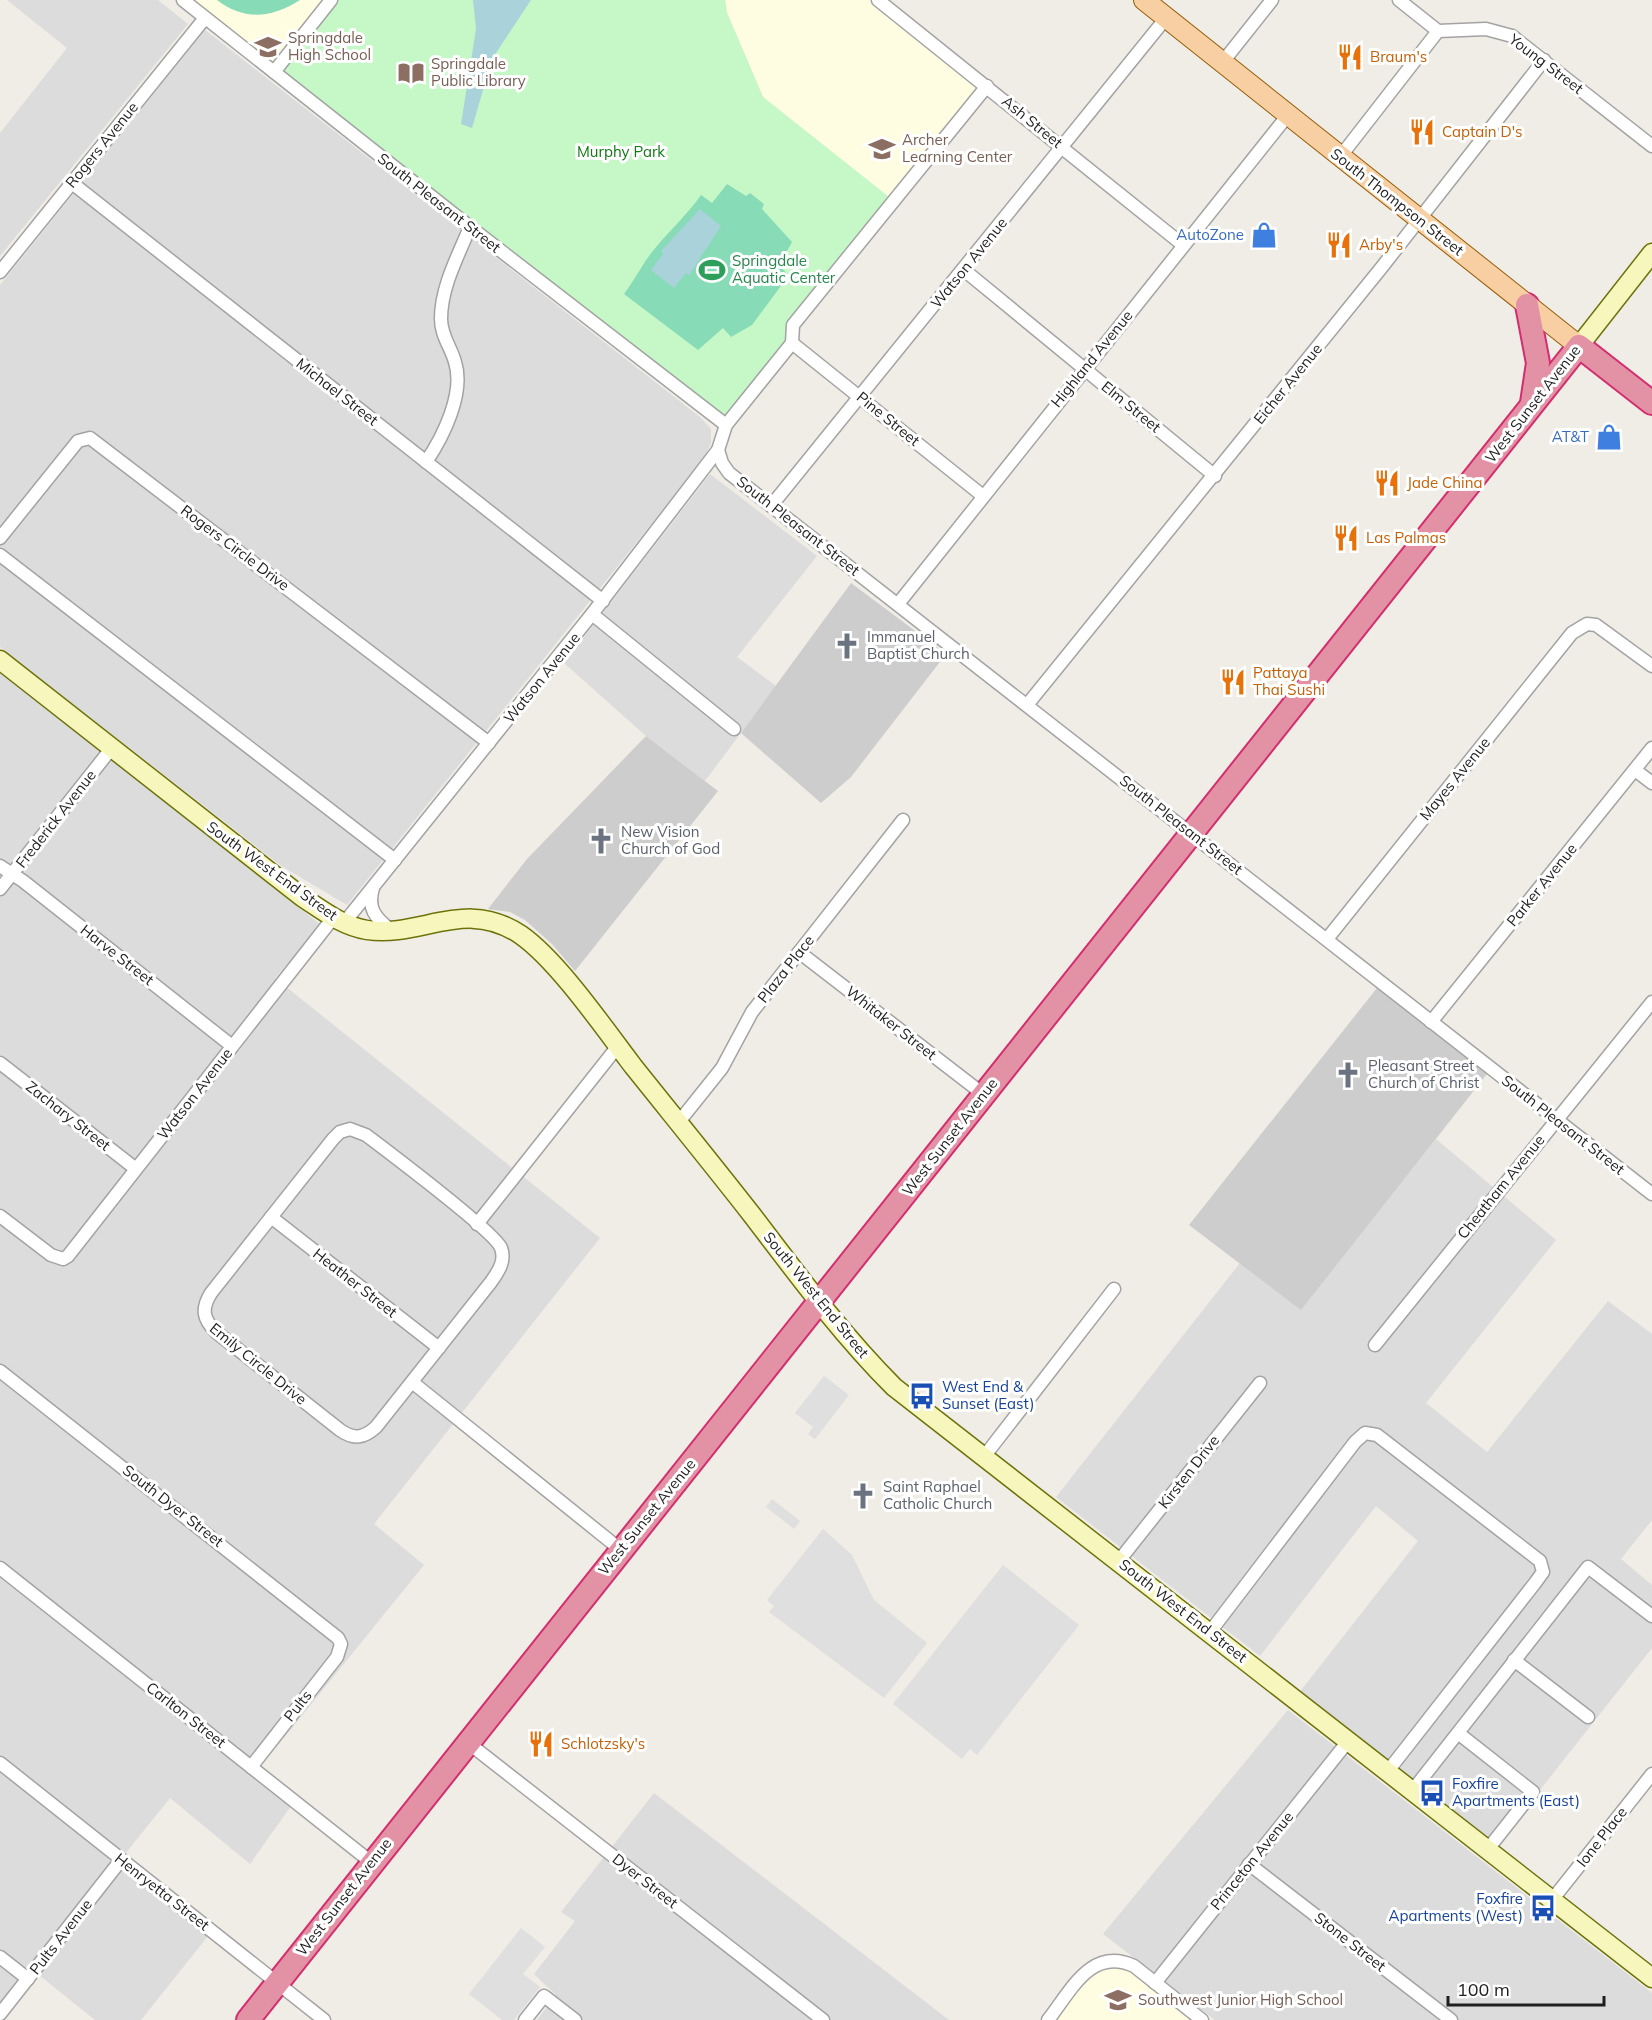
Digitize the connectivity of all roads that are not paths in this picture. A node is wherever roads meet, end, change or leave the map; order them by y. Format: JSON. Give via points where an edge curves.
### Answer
{"nodes":[{"id":1,"x":183,"y":0,"type":"edge"},
{"id":2,"x":331,"y":0,"type":"edge"},
{"id":3,"x":878,"y":0,"type":"edge"},
{"id":4,"x":1144,"y":0,"type":"edge"},
{"id":5,"x":1272,"y":0,"type":"edge"},
{"id":6,"x":1399,"y":0,"type":"edge"},
{"id":7,"x":205,"y":18,"type":"junction"},
{"id":8,"x":1166,"y":18,"type":"junction"},
{"id":9,"x":1438,"y":31,"type":"junction"},
{"id":10,"x":1544,"y":60,"type":"junction"},
{"id":11,"x":1222,"y":63,"type":"junction"},
{"id":12,"x":274,"y":72,"type":"junction"},
{"id":13,"x":987,"y":86,"type":"junction"},
{"id":14,"x":1288,"y":115,"type":"junction"},
{"id":15,"x":1652,"y":146,"type":"edge"},
{"id":16,"x":1063,"y":147,"type":"junction"},
{"id":17,"x":1340,"y":157,"type":"junction"},
{"id":18,"x":72,"y":183,"type":"junction"},
{"id":19,"x":1419,"y":220,"type":"junction"},
{"id":20,"x":470,"y":227,"type":"junction"},
{"id":21,"x":1183,"y":245,"type":"junction"},
{"id":22,"x":1652,"y":253,"type":"edge"},
{"id":23,"x":964,"y":270,"type":"junction"},
{"id":24,"x":0,"y":272,"type":"edge"},
{"id":25,"x":1527,"y":305,"type":"junction"},
{"id":26,"x":792,"y":343,"type":"junction"},
{"id":27,"x":1579,"y":346,"type":"junction"},
{"id":28,"x":1084,"y":369,"type":"junction"},
{"id":29,"x":861,"y":396,"type":"junction"},
{"id":30,"x":1652,"y":403,"type":"edge"},
{"id":31,"x":1531,"y":406,"type":"junction"},
{"id":32,"x":726,"y":425,"type":"junction"},
{"id":33,"x":718,"y":450,"type":"junction"},
{"id":34,"x":426,"y":462,"type":"junction"},
{"id":35,"x":1215,"y":476,"type":"junction"},
{"id":36,"x":983,"y":496,"type":"junction"},
{"id":37,"x":771,"y":506,"type":"junction"},
{"id":38,"x":0,"y":538,"type":"edge"},
{"id":39,"x":0,"y":555,"type":"edge"},
{"id":40,"x":603,"y":601,"type":"junction"},
{"id":41,"x":898,"y":604,"type":"junction"},
{"id":42,"x":592,"y":614,"type":"junction"},
{"id":43,"x":0,"y":660,"type":"edge"},
{"id":44,"x":1652,"y":666,"type":"edge"},
{"id":45,"x":1027,"y":705,"type":"junction"},
{"id":46,"x":734,"y":729,"type":"dead end"},
{"id":47,"x":489,"y":743,"type":"junction"},
{"id":48,"x":1652,"y":748,"type":"edge"},
{"id":49,"x":111,"y":749,"type":"junction"},
{"id":50,"x":1635,"y":770,"type":"junction"},
{"id":51,"x":1652,"y":783,"type":"edge"},
{"id":52,"x":903,"y":820,"type":"dead end"},
{"id":53,"x":1192,"y":833,"type":"junction"},
{"id":54,"x":394,"y":860,"type":"junction"},
{"id":55,"x":0,"y":866,"type":"edge"},
{"id":56,"x":12,"y":874,"type":"junction"},
{"id":57,"x":373,"y":887,"type":"junction"},
{"id":58,"x":0,"y":889,"type":"edge"},
{"id":59,"x":339,"y":920,"type":"junction"},
{"id":60,"x":391,"y":930,"type":"junction"},
{"id":61,"x":1327,"y":939,"type":"junction"},
{"id":62,"x":799,"y":952,"type":"junction"},
{"id":63,"x":1652,"y":1002,"type":"edge"},
{"id":64,"x":1431,"y":1022,"type":"junction"},
{"id":65,"x":618,"y":1046,"type":"junction"},
{"id":66,"x":232,"y":1047,"type":"junction"},
{"id":67,"x":0,"y":1064,"type":"edge"},
{"id":68,"x":983,"y":1094,"type":"junction"},
{"id":69,"x":1557,"y":1119,"type":"junction"},
{"id":70,"x":678,"y":1123,"type":"junction"},
{"id":71,"x":136,"y":1169,"type":"junction"},
{"id":72,"x":1652,"y":1194,"type":"edge"},
{"id":73,"x":0,"y":1216,"type":"edge"},
{"id":74,"x":271,"y":1217,"type":"junction"},
{"id":75,"x":477,"y":1224,"type":"junction"},
{"id":76,"x":1114,"y":1289,"type":"dead end"},
{"id":77,"x":819,"y":1302,"type":"junction"},
{"id":78,"x":1375,"y":1345,"type":"dead end"},
{"id":79,"x":439,"y":1348,"type":"junction"},
{"id":80,"x":0,"y":1371,"type":"edge"},
{"id":81,"x":412,"y":1382,"type":"junction"},
{"id":82,"x":1260,"y":1383,"type":"dead end"},
{"id":83,"x":983,"y":1458,"type":"junction"},
{"id":84,"x":621,"y":1550,"type":"junction"},
{"id":85,"x":1118,"y":1562,"type":"junction"},
{"id":86,"x":0,"y":1568,"type":"edge"},
{"id":87,"x":1652,"y":1616,"type":"edge"},
{"id":88,"x":1210,"y":1632,"type":"junction"},
{"id":89,"x":341,"y":1644,"type":"joint"},
{"id":90,"x":1514,"y":1660,"type":"junction"},
{"id":91,"x":1588,"y":1717,"type":"dead end"},
{"id":92,"x":1458,"y":1733,"type":"junction"},
{"id":93,"x":1349,"y":1740,"type":"junction"},
{"id":94,"x":467,"y":1742,"type":"junction"},
{"id":95,"x":0,"y":1763,"type":"edge"},
{"id":96,"x":251,"y":1767,"type":"junction"},
{"id":97,"x":1388,"y":1771,"type":"junction"},
{"id":98,"x":1652,"y":1774,"type":"edge"},
{"id":99,"x":1413,"y":1790,"type":"junction"},
{"id":100,"x":1488,"y":1849,"type":"junction"},
{"id":101,"x":121,"y":1860,"type":"junction"},
{"id":102,"x":371,"y":1862,"type":"junction"},
{"id":103,"x":1249,"y":1864,"type":"junction"},
{"id":104,"x":1552,"y":1900,"type":"junction"},
{"id":105,"x":0,"y":1957,"type":"edge"},
{"id":106,"x":1652,"y":1978,"type":"edge"},
{"id":107,"x":28,"y":1979,"type":"junction"},
{"id":108,"x":277,"y":1983,"type":"junction"},
{"id":109,"x":1155,"y":1983,"type":"junction"},
{"id":110,"x":0,"y":2014,"type":"edge"},
{"id":111,"x":248,"y":2020,"type":"edge"},
{"id":112,"x":324,"y":2020,"type":"edge"},
{"id":113,"x":525,"y":2020,"type":"edge"},
{"id":114,"x":574,"y":2020,"type":"edge"},
{"id":115,"x":824,"y":2020,"type":"edge"},
{"id":116,"x":1048,"y":2020,"type":"edge"},
{"id":117,"x":1202,"y":2020,"type":"edge"},
{"id":118,"x":1451,"y":2020,"type":"edge"}],
"edges":[{"from":1,"to":7,"type":"street","name":"South Pleasant Street"},
{"from":2,"to":12,"type":"street"},
{"from":3,"to":13,"type":"street","name":"Ash Street"},
{"from":4,"to":8,"type":"main road","name":"South Thompson Street"},
{"from":5,"to":11,"type":"street"},
{"from":6,"to":9,"type":"street"},
{"from":7,"to":12,"type":"street","name":"South Pleasant Street"},
{"from":7,"to":18,"type":"street","name":"Rogers Avenue"},
{"from":8,"to":11,"type":"main road","name":"South Thompson Street"},
{"from":8,"to":16,"type":"street","name":"Watson Avenue"},
{"from":9,"to":10,"type":"street","name":"Young Street","via":[[1499,30]]},
{"from":9,"to":17,"type":"street"},
{"from":10,"to":15,"type":"street","name":"Young Street"},
{"from":10,"to":19,"type":"street","name":"Eicher Avenue"},
{"from":11,"to":14,"type":"main road","name":"South Thompson Street"},
{"from":12,"to":20,"type":"street","name":"South Pleasant Street"},
{"from":13,"to":16,"type":"street","name":"Ash Street"},
{"from":13,"to":26,"type":"street","via":[[793,325]]},
{"from":14,"to":17,"type":"main road","name":"South Thompson Street"},
{"from":14,"to":21,"type":"street","name":"Highland Avenue"},
{"from":16,"to":21,"type":"street","name":"Ash Street"},
{"from":16,"to":23,"type":"street","name":"Watson Avenue"},
{"from":17,"to":19,"type":"main road","name":"South Thompson Street"},
{"from":18,"to":24,"type":"street","name":"Rogers Avenue"},
{"from":18,"to":34,"type":"street","name":"Michael Street"},
{"from":19,"to":25,"type":"main road","name":"South Thompson Street"},
{"from":19,"to":35,"type":"street","name":"Eicher Avenue"},
{"from":20,"to":32,"type":"street","name":"South Pleasant Street"},
{"from":20,"to":34,"type":"street","via":[[444,292],[441,320],[445,342],[456,363],[455,399]]},
{"from":21,"to":28,"type":"street","name":"Highland Avenue"},
{"from":22,"to":27,"type":"street","name":"West Sunset Avenue"},
{"from":23,"to":28,"type":"street","name":"Elm Street"},
{"from":23,"to":29,"type":"street","name":"Watson Avenue"},
{"from":25,"to":27,"type":"main road","name":"South Thompson Street"},
{"from":25,"to":31,"type":"highway","via":[[1538,363]]},
{"from":26,"to":29,"type":"street","name":"Pine Street"},
{"from":26,"to":32,"type":"street"},
{"from":27,"to":30,"type":"highway","name":"South Thompson Street"},
{"from":27,"to":31,"type":"highway","name":"West Sunset Avenue"},
{"from":28,"to":35,"type":"street","name":"Elm Street"},
{"from":28,"to":36,"type":"street","name":"Highland Avenue"},
{"from":29,"to":36,"type":"street","name":"Pine Street"},
{"from":29,"to":37,"type":"street","name":"Watson Avenue"},
{"from":31,"to":53,"type":"highway","name":"West Sunset Avenue"},
{"from":32,"to":33,"type":"street","name":"Watson Avenue"},
{"from":33,"to":37,"type":"street","name":"South Pleasant Street","via":[[729,473]]},
{"from":33,"to":40,"type":"street","name":"Watson Avenue"},
{"from":34,"to":40,"type":"street","name":"Michael Street"},
{"from":35,"to":45,"type":"street","name":"Eicher Avenue"},
{"from":36,"to":41,"type":"street","name":"Highland Avenue"},
{"from":37,"to":41,"type":"street","name":"South Pleasant Street"},
{"from":38,"to":47,"type":"street","name":"Rogers Circle Drive","via":[[78,441],[90,438]]},
{"from":39,"to":54,"type":"street"},
{"from":40,"to":42,"type":"street","name":"Watson Avenue"},
{"from":41,"to":45,"type":"street","name":"South Pleasant Street"},
{"from":42,"to":46,"type":"street"},
{"from":42,"to":47,"type":"street","name":"Watson Avenue"},
{"from":43,"to":49,"type":"street","name":"South West End Street"},
{"from":44,"to":61,"type":"street","name":"Mayes Avenue","via":[[1605,630],[1587,624],[1572,633]]},
{"from":45,"to":53,"type":"street","name":"South Pleasant Street"},
{"from":47,"to":54,"type":"street","name":"Watson Avenue"},
{"from":48,"to":50,"type":"street","name":"Parker Avenue"},
{"from":49,"to":56,"type":"street","name":"Frederick Avenue"},
{"from":49,"to":59,"type":"street","name":"South West End Street","via":[[302,897]]},
{"from":50,"to":51,"type":"street"},
{"from":50,"to":64,"type":"street","name":"Parker Avenue"},
{"from":52,"to":62,"type":"street","name":"Plaza Place"},
{"from":53,"to":61,"type":"street","name":"South Pleasant Street"},
{"from":53,"to":68,"type":"highway","name":"West Sunset Avenue"},
{"from":54,"to":57,"type":"street","name":"Watson Avenue"},
{"from":55,"to":56,"type":"street","name":"Harve Street"},
{"from":56,"to":58,"type":"street","name":"Frederick Avenue"},
{"from":56,"to":66,"type":"street","name":"Harve Street"},
{"from":57,"to":59,"type":"street","name":"Watson Avenue"},
{"from":57,"to":60,"type":"street","via":[[370,907]]},
{"from":59,"to":60,"type":"street","name":"South West End Street","via":[[365,929]]},
{"from":59,"to":66,"type":"street","name":"Watson Avenue"},
{"from":60,"to":65,"type":"street","name":"South West End Street","via":[[460,918],[504,926],[546,957]]},
{"from":61,"to":64,"type":"street","name":"South Pleasant Street"},
{"from":62,"to":68,"type":"street","name":"Whitaker Street"},
{"from":62,"to":70,"type":"street","name":"Plaza Place","via":[[752,1012],[722,1068]]},
{"from":63,"to":69,"type":"street","name":"Cheatham Avenue"},
{"from":64,"to":69,"type":"street","name":"South Pleasant Street"},
{"from":65,"to":70,"type":"street","name":"South West End Street"},
{"from":65,"to":75,"type":"street"},
{"from":66,"to":71,"type":"street","name":"Watson Avenue"},
{"from":67,"to":71,"type":"street","name":"Zachary Street"},
{"from":68,"to":77,"type":"highway","name":"West Sunset Avenue"},
{"from":69,"to":72,"type":"street","name":"South Pleasant Street"},
{"from":69,"to":78,"type":"street","name":"Cheatham Avenue"},
{"from":70,"to":77,"type":"street","name":"South West End Street"},
{"from":71,"to":73,"type":"street","name":"Watson Avenue","via":[[63,1259],[51,1255]]},
{"from":74,"to":75,"type":"street","name":"Emily Circle Drive","via":[[333,1139],[350,1129],[366,1135]]},
{"from":74,"to":79,"type":"street","name":"Heather Street"},
{"from":74,"to":81,"type":"street","name":"Emily Circle Drive","via":[[204,1304],[207,1324],[349,1436],[369,1434]]},
{"from":75,"to":79,"type":"street","name":"Emily Circle Drive","via":[[501,1248],[501,1268]]},
{"from":76,"to":83,"type":"street"},
{"from":77,"to":83,"type":"street","name":"South West End Street","via":[[894,1387]]},
{"from":77,"to":84,"type":"highway","name":"West Sunset Avenue"},
{"from":79,"to":81,"type":"street","name":"Emily Circle Drive"},
{"from":80,"to":89,"type":"street","name":"South Dyer Street","via":[[335,1632]]},
{"from":81,"to":84,"type":"street"},
{"from":82,"to":85,"type":"street","name":"Kirsten Drive"},
{"from":83,"to":85,"type":"street","name":"South West End Street"},
{"from":84,"to":94,"type":"highway","name":"West Sunset Avenue"},
{"from":85,"to":88,"type":"street","name":"South West End Street"},
{"from":86,"to":96,"type":"street","name":"Carlton Street"},
{"from":87,"to":90,"type":"street","via":[[1588,1567]]},
{"from":88,"to":93,"type":"street","name":"South West End Street"},
{"from":88,"to":97,"type":"street","via":[[1365,1433],[1377,1435],[1540,1561],[1543,1572]]},
{"from":89,"to":96,"type":"street","name":"Pults","via":[[337,1657]]},
{"from":90,"to":91,"type":"street"},
{"from":90,"to":92,"type":"street"},
{"from":92,"to":99,"type":"street"},
{"from":92,"to":100,"type":"street","via":[[1533,1792]]},
{"from":93,"to":97,"type":"street","name":"South West End Street"},
{"from":93,"to":103,"type":"street","name":"Princeton Avenue"},
{"from":94,"to":102,"type":"highway","name":"West Sunset Avenue"},
{"from":94,"to":115,"type":"street","name":"Dyer Street"},
{"from":95,"to":101,"type":"street","name":"Henryetta Street"},
{"from":96,"to":102,"type":"street","name":"Carlton Street"},
{"from":97,"to":99,"type":"street","name":"South West End Street"},
{"from":98,"to":104,"type":"street","name":"Ione Place"},
{"from":99,"to":100,"type":"street","name":"South West End Street"},
{"from":100,"to":104,"type":"street","name":"South West End Street"},
{"from":101,"to":107,"type":"street","name":"Pults Avenue"},
{"from":101,"to":108,"type":"street","name":"Henryetta Street"},
{"from":102,"to":108,"type":"highway","name":"West Sunset Avenue"},
{"from":103,"to":109,"type":"street","name":"Princeton Avenue"},
{"from":103,"to":118,"type":"street","name":"Stone Street"},
{"from":104,"to":106,"type":"street","name":"South West End Street"},
{"from":105,"to":107,"type":"street"},
{"from":107,"to":110,"type":"street","name":"Pults Avenue"},
{"from":108,"to":111,"type":"highway","name":"West Sunset Avenue"},
{"from":108,"to":112,"type":"street","name":"Henryetta Street"},
{"from":109,"to":116,"type":"street","via":[[1134,1966],[1109,1959],[1082,1976]]},
{"from":109,"to":117,"type":"street"},
{"from":113,"to":114,"type":"street","via":[[544,1996]]}]}
